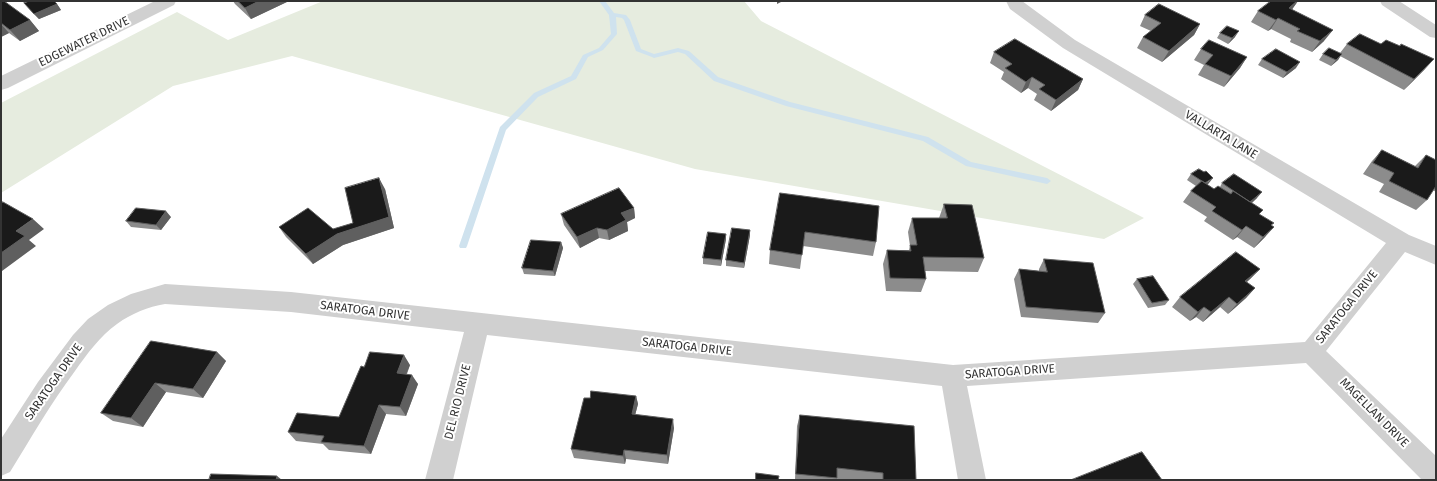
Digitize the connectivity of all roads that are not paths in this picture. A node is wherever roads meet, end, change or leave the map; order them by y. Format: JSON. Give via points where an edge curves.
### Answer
{"nodes":[{"id":1,"x":168,"y":1,"type":"edge"},
{"id":2,"x":1014,"y":1,"type":"edge"},
{"id":3,"x":1388,"y":1,"type":"edge"},
{"id":4,"x":1436,"y":33,"type":"edge"},
{"id":5,"x":1,"y":84,"type":"edge"},
{"id":6,"x":1401,"y":241,"type":"junction"},
{"id":7,"x":1436,"y":256,"type":"edge"},
{"id":8,"x":478,"y":324,"type":"junction"},
{"id":9,"x":1311,"y":352,"type":"junction"},
{"id":10,"x":953,"y":376,"type":"junction"},
{"id":11,"x":1,"y":463,"type":"edge"},
{"id":12,"x":1436,"y":475,"type":"edge"},
{"id":13,"x":439,"y":480,"type":"edge"},
{"id":14,"x":972,"y":480,"type":"edge"}],
"edges":[{"from":1,"to":5,"type":"street","name":"EDGEWATER DRIVE"},
{"from":2,"to":6,"type":"street","name":"VALLARTA LANE","via":[[1069,44]]},
{"from":3,"to":4,"type":"street"},
{"from":6,"to":7,"type":"street","name":"VALLARTA LANE"},
{"from":6,"to":9,"type":"street","name":"SARATOGA DRIVE"},
{"from":8,"to":10,"type":"street","name":"SARATOGA DRIVE"},
{"from":8,"to":11,"type":"street","name":"SARATOGA DRIVE","via":[[291,302],[165,294],[148,297],[128,305],[102,322],[81,343],[40,398]]},
{"from":8,"to":13,"type":"street","name":"DEL RIO DRIVE"},
{"from":9,"to":10,"type":"street","name":"SARATOGA DRIVE"},
{"from":9,"to":12,"type":"street","name":"MAGELLAN DRIVE"},
{"from":10,"to":14,"type":"street"}]}
